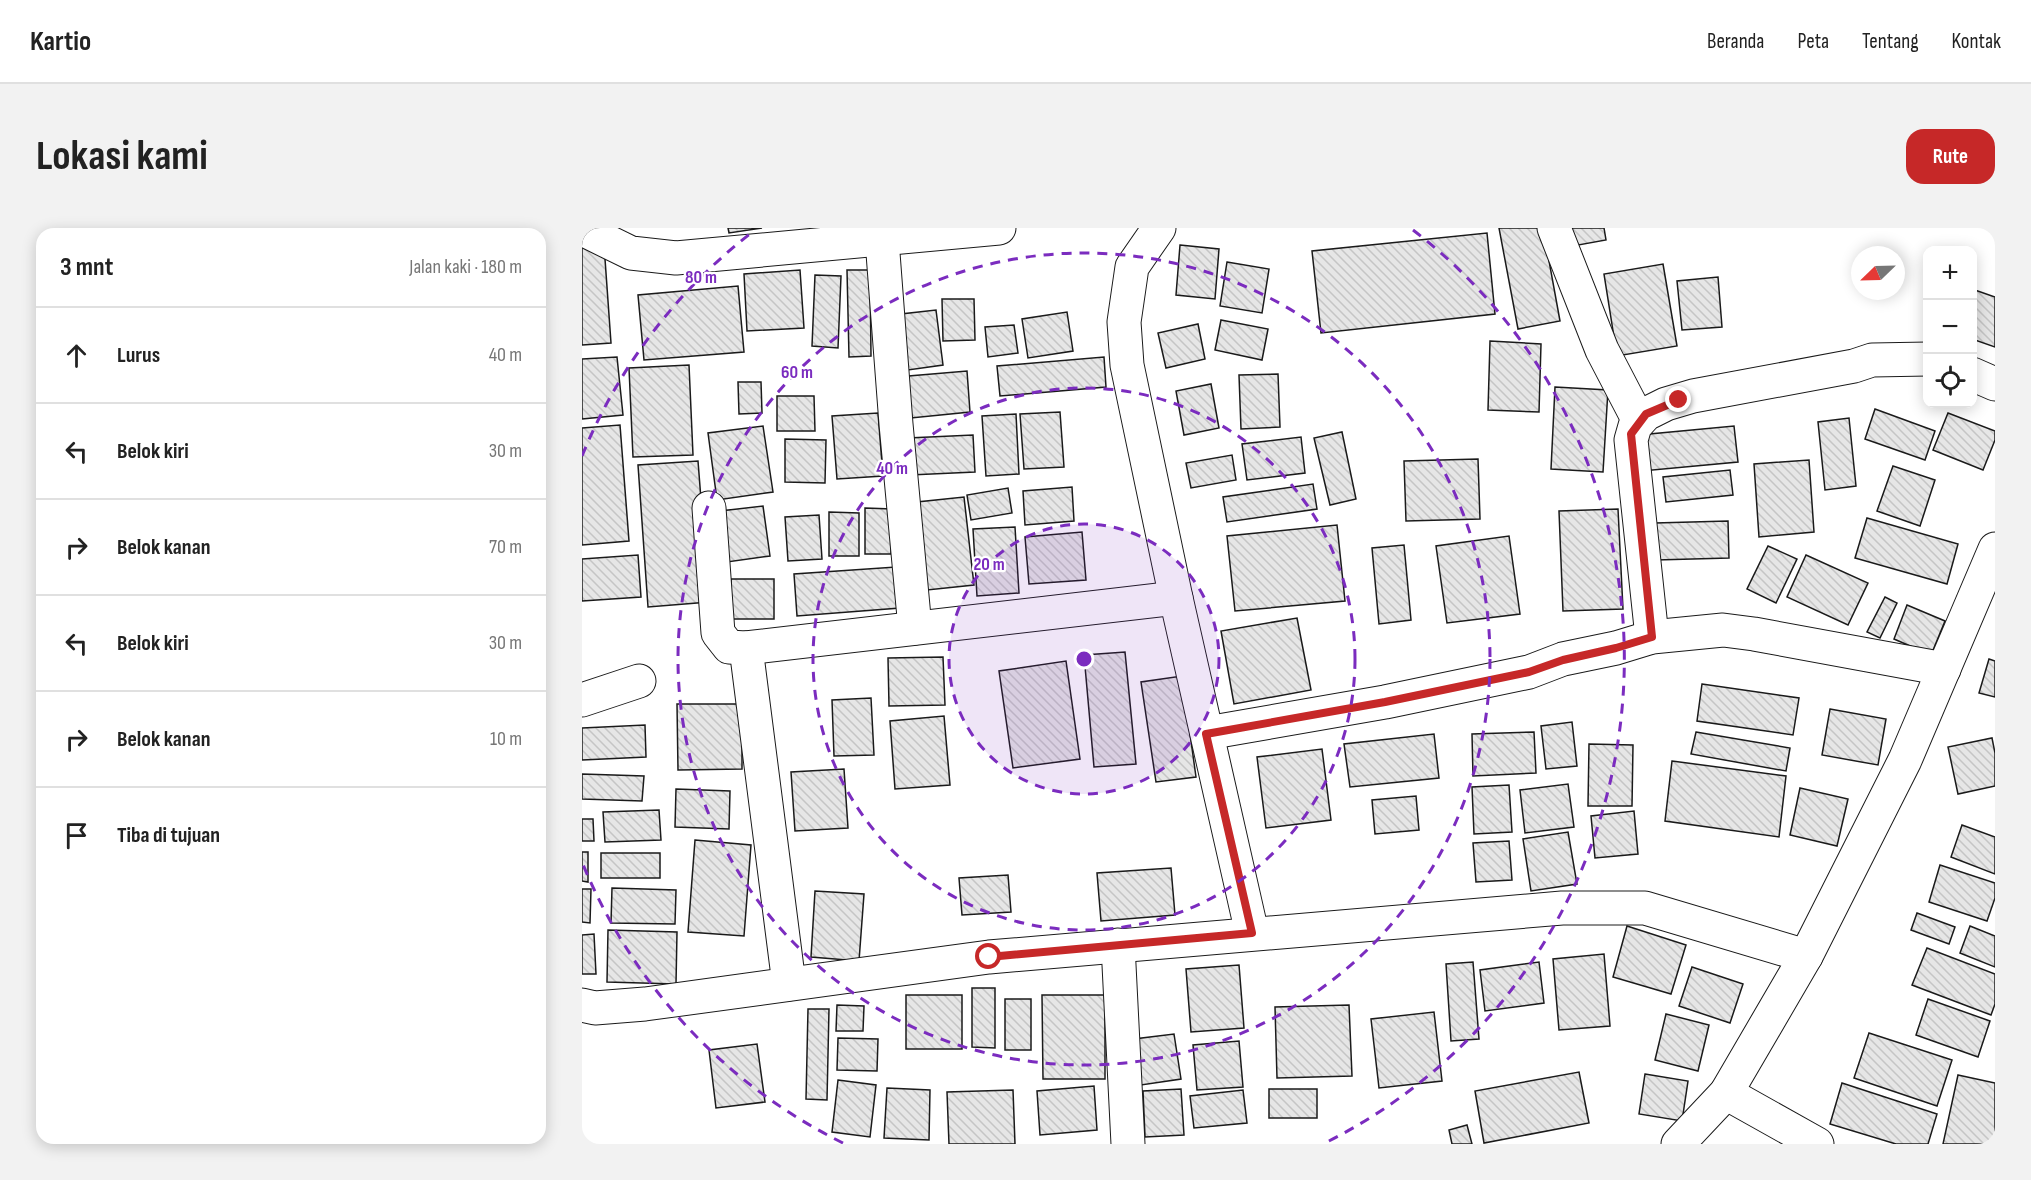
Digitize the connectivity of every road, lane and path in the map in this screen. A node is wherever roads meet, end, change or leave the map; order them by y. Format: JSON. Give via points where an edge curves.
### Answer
{"nodes":[{"id":1,"x":1159,"y":228,"type":"edge"},
{"id":2,"x":1554,"y":228,"type":"edge"},
{"id":3,"x":582,"y":229,"type":"edge"},
{"id":4,"x":978,"y":229,"type":"edge"},
{"id":5,"x":614,"y":236,"type":"edge"},
{"id":6,"x":882,"y":240,"type":"junction"},
{"id":7,"x":1923,"y":359,"type":"edge"},
{"id":8,"x":1977,"y":376,"type":"edge"},
{"id":9,"x":1995,"y":384,"type":"edge"},
{"id":10,"x":1639,"y":421,"type":"junction"},
{"id":11,"x":709,"y":508,"type":"dead end"},
{"id":12,"x":1995,"y":549,"type":"edge"},
{"id":13,"x":1176,"y":598,"type":"junction"},
{"id":14,"x":915,"y":628,"type":"junction"},
{"id":15,"x":1652,"y":637,"type":"junction"},
{"id":16,"x":746,"y":648,"type":"junction"},
{"id":17,"x":1944,"y":669,"type":"junction"},
{"id":18,"x":639,"y":681,"type":"dead end"},
{"id":19,"x":582,"y":700,"type":"edge"},
{"id":20,"x":1206,"y":734,"type":"junction"},
{"id":21,"x":1252,"y":933,"type":"junction"},
{"id":22,"x":1118,"y":945,"type":"junction"},
{"id":23,"x":1806,"y":956,"type":"junction"},
{"id":24,"x":789,"y":984,"type":"junction"},
{"id":25,"x":582,"y":1005,"type":"edge"},
{"id":26,"x":1726,"y":1093,"type":"junction"},
{"id":27,"x":1128,"y":1144,"type":"edge"},
{"id":28,"x":1678,"y":1144,"type":"edge"},
{"id":29,"x":1817,"y":1144,"type":"edge"}],
"edges":[{"from":1,"to":13,"type":"street","via":[[1132,267],[1124,322],[1127,365]]},
{"from":2,"to":10,"type":"street","via":[[1602,350]]},
{"from":3,"to":5,"type":"street"},
{"from":4,"to":6,"type":"street"},
{"from":5,"to":6,"type":"street","via":[[631,253],[676,258]]},
{"from":6,"to":14,"type":"street"},
{"from":7,"to":10,"type":"street","via":[[1872,360],[1771,379],[1666,404]]},
{"from":8,"to":9,"type":"street"},
{"from":10,"to":15,"type":"street","via":[[1631,440]]},
{"from":11,"to":16,"type":"street","via":[[718,633],[729,647]]},
{"from":12,"to":17,"type":"street"},
{"from":13,"to":14,"type":"street"},
{"from":13,"to":20,"type":"street"},
{"from":14,"to":16,"type":"street"},
{"from":15,"to":17,"type":"street","via":[[1734,631]]},
{"from":15,"to":20,"type":"street","via":[[1529,672]]},
{"from":16,"to":24,"type":"street"},
{"from":17,"to":23,"type":"street","via":[[1905,760]]},
{"from":18,"to":19,"type":"street"},
{"from":20,"to":21,"type":"street"},
{"from":21,"to":22,"type":"street"},
{"from":21,"to":23,"type":"street","via":[[1550,909],[1645,908]]},
{"from":22,"to":24,"type":"street","via":[[989,957]]},
{"from":22,"to":27,"type":"street"},
{"from":23,"to":26,"type":"street"},
{"from":24,"to":25,"type":"street","via":[[645,1004],[595,1008]]},
{"from":26,"to":28,"type":"street"},
{"from":26,"to":29,"type":"street"}]}
